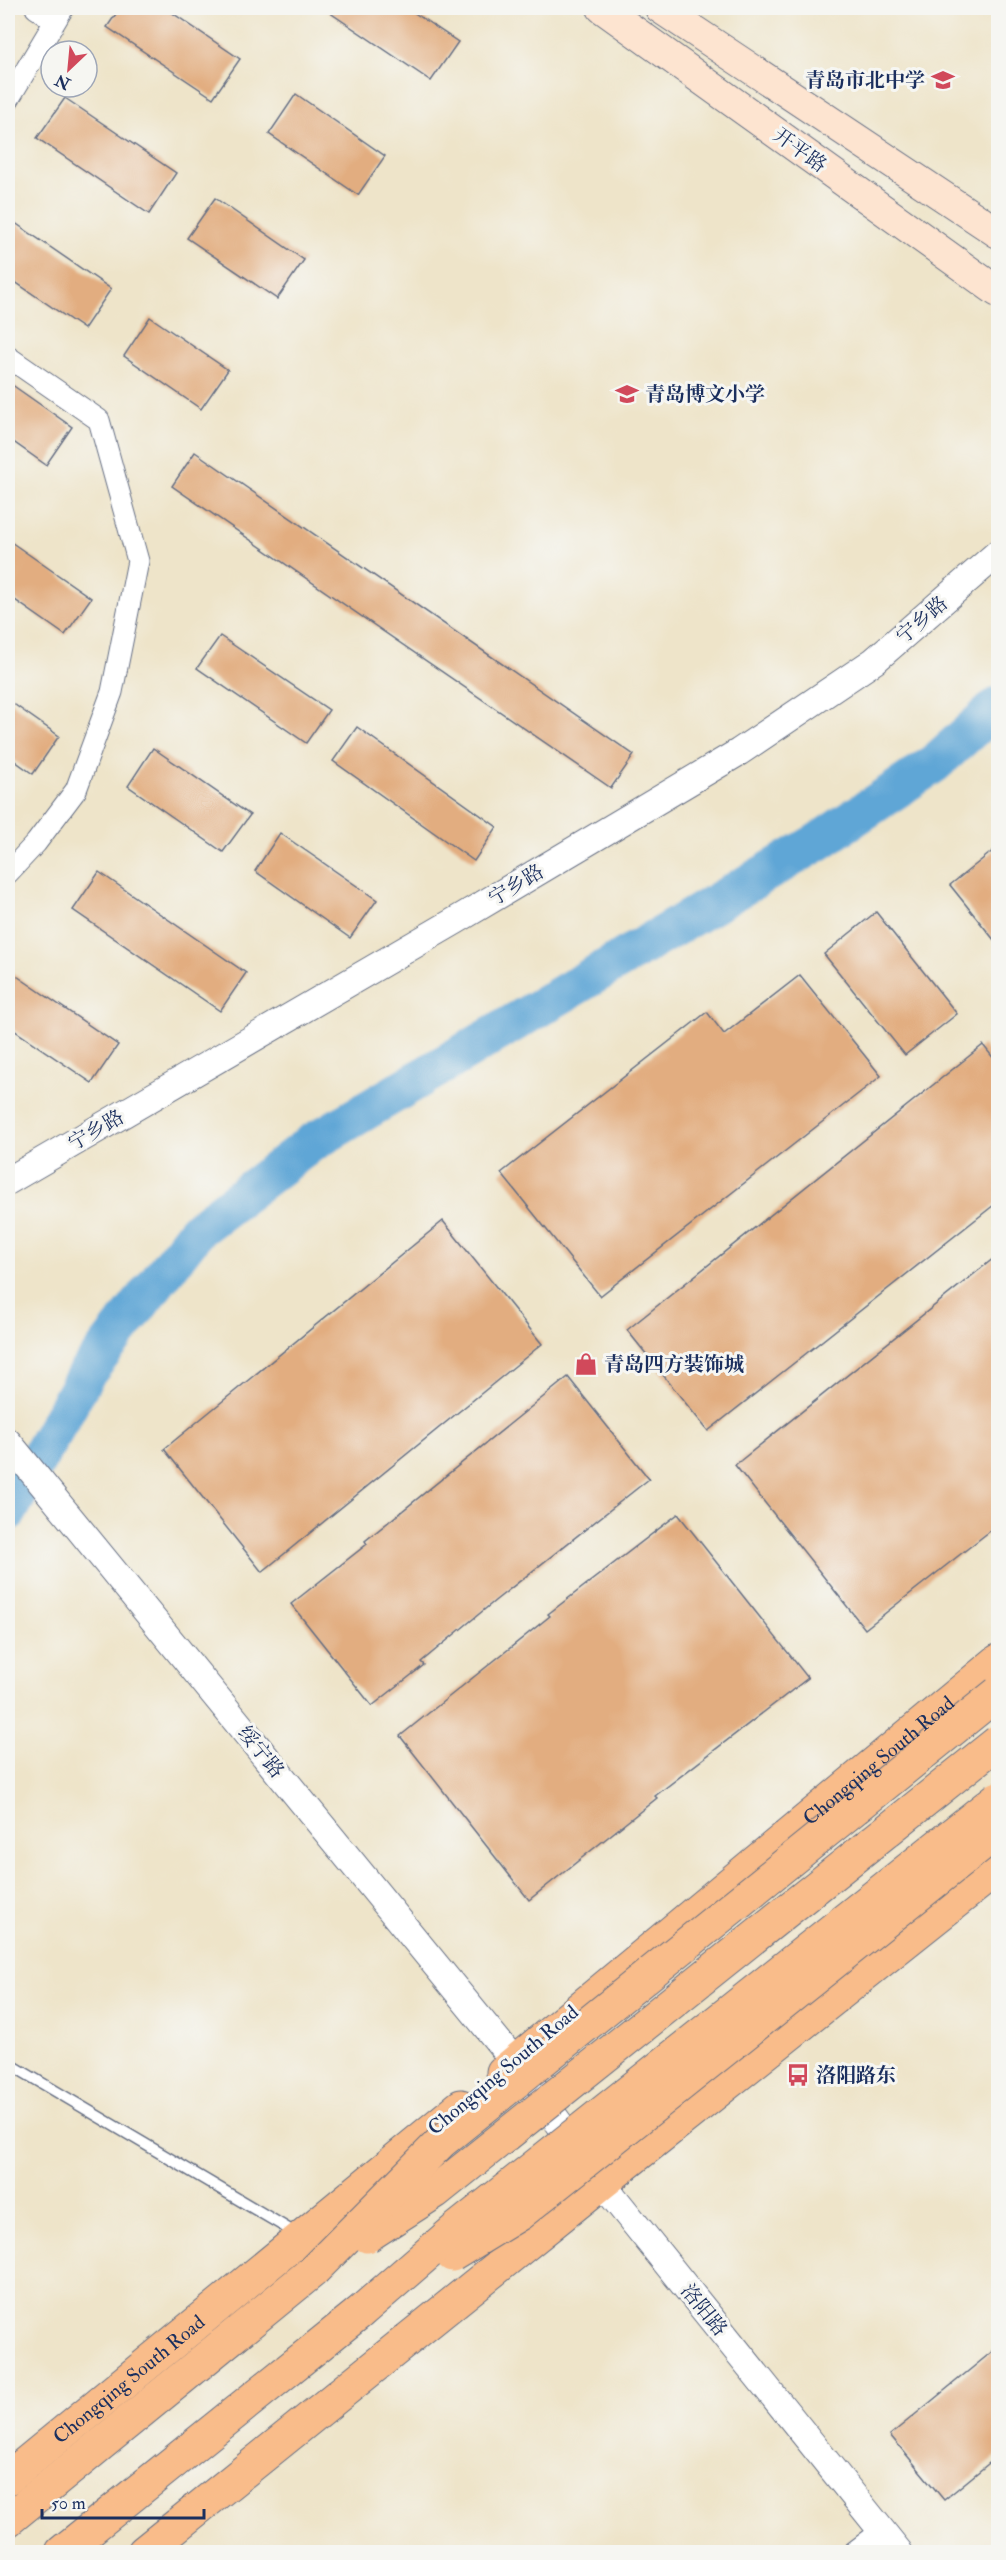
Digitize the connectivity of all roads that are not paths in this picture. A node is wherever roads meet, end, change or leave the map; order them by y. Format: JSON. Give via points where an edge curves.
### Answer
{"nodes":[{"id":1,"x":36,"y":8,"type":"edge"},
{"id":2,"x":602,"y":8,"type":"edge"},
{"id":3,"x":660,"y":8,"type":"edge"},
{"id":4,"x":58,"y":14,"type":"edge"},
{"id":5,"x":8,"y":100,"type":"edge"},
{"id":6,"x":999,"y":233,"type":"edge"},
{"id":7,"x":999,"y":292,"type":"edge"},
{"id":8,"x":8,"y":357,"type":"edge"},
{"id":9,"x":999,"y":553,"type":"edge"},
{"id":10,"x":8,"y":873,"type":"edge"},
{"id":11,"x":8,"y":1181,"type":"edge"},
{"id":12,"x":8,"y":1442,"type":"edge"},
{"id":13,"x":999,"y":1661,"type":"edge"},
{"id":14,"x":999,"y":1694,"type":"edge"},
{"id":15,"x":999,"y":1742,"type":"edge"},
{"id":16,"x":999,"y":1798,"type":"edge"},
{"id":17,"x":999,"y":1831,"type":"edge"},
{"id":18,"x":999,"y":1868,"type":"edge"},
{"id":19,"x":515,"y":2062,"type":"junction"},
{"id":20,"x":8,"y":2063,"type":"edge"},
{"id":21,"x":602,"y":2183,"type":"junction"},
{"id":22,"x":300,"y":2236,"type":"junction"},
{"id":23,"x":312,"y":2271,"type":"junction"},
{"id":24,"x":359,"y":2313,"type":"junction"},
{"id":25,"x":87,"y":2455,"type":"junction"},
{"id":26,"x":8,"y":2478,"type":"edge"},
{"id":27,"x":8,"y":2504,"type":"edge"},
{"id":28,"x":8,"y":2520,"type":"edge"},
{"id":29,"x":883,"y":2530,"type":"junction"},
{"id":30,"x":62,"y":2553,"type":"edge"},
{"id":31,"x":144,"y":2553,"type":"edge"},
{"id":32,"x":854,"y":2553,"type":"edge"},
{"id":33,"x":899,"y":2553,"type":"edge"}],
"edges":[{"from":1,"to":4,"type":"street"},
{"from":2,"to":7,"type":"main road","name":"开平路"},
{"from":3,"to":6,"type":"main road","name":"开平路"},
{"from":4,"to":5,"type":"street"},
{"from":8,"to":10,"type":"street","via":[[99,420],[138,561],[112,692],[76,790]]},
{"from":9,"to":11,"type":"street","name":"宁乡路","via":[[874,662],[739,752]]},
{"from":12,"to":19,"type":"street","name":"绥宁路"},
{"from":13,"to":19,"type":"main road","name":"Chongqing South Road"},
{"from":14,"to":23,"type":"main road","bridge":true,"via":[[441,2142]]},
{"from":15,"to":23,"type":"main road","bridge":true,"via":[[435,2192]]},
{"from":16,"to":24,"type":"main road","bridge":true,"via":[[455,2230]]},
{"from":17,"to":24,"type":"main road","bridge":true,"via":[[519,2214]]},
{"from":18,"to":21,"type":"main road"},
{"from":19,"to":21,"type":"street","name":"洛阳路"},
{"from":19,"to":22,"type":"main road","name":"Chongqing South Road"},
{"from":20,"to":22,"type":"lane"},
{"from":21,"to":29,"type":"street","name":"洛阳路"},
{"from":21,"to":31,"type":"main road"},
{"from":22,"to":26,"type":"main road","name":"Chongqing South Road"},
{"from":23,"to":25,"type":"main road"},
{"from":24,"to":30,"type":"main road"},
{"from":25,"to":27,"type":"main road"},
{"from":25,"to":28,"type":"main road"},
{"from":29,"to":32,"type":"street"},
{"from":29,"to":33,"type":"street","name":"洛阳路"}]}
